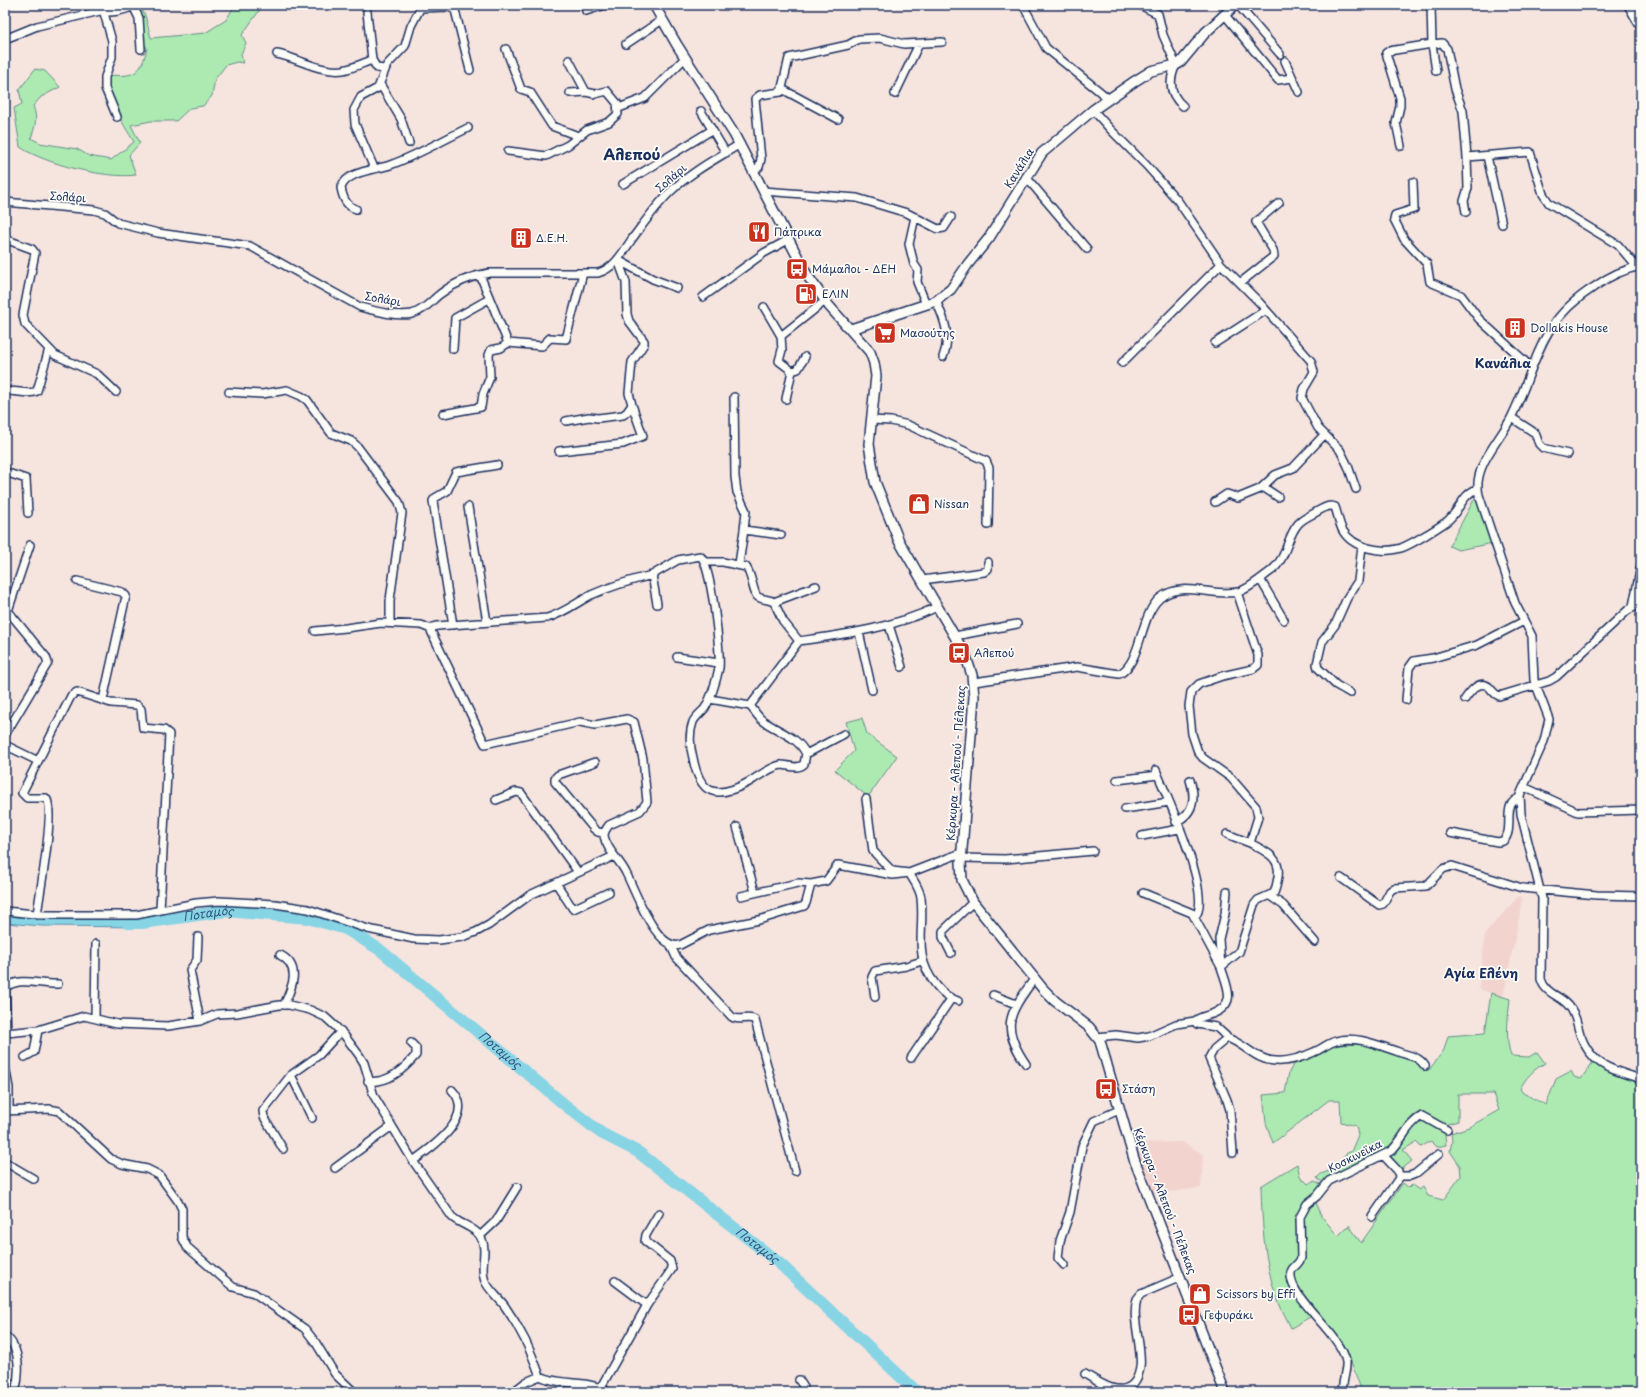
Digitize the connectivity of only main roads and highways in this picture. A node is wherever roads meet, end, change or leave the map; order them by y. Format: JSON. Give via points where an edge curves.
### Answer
{"nodes":[{"id":1,"x":654,"y":5,"type":"edge"},
{"id":2,"x":1237,"y":5,"type":"edge"},
{"id":3,"x":1629,"y":5,"type":"edge"},
{"id":4,"x":1641,"y":26,"type":"edge"},
{"id":5,"x":851,"y":329,"type":"junction"},
{"id":6,"x":1225,"y":1392,"type":"edge"}],
"edges":[{"from":1,"to":5,"type":"main road","name":"Κέρκυρα - Αλεπού - Πέλεκας","via":[[740,144],[807,275],[825,301]]},
{"from":2,"to":5,"type":"main road","name":"Κανάλια","via":[[1205,33],[1176,66],[1151,71],[1093,110],[1042,152],[989,238],[951,289],[936,301]]},
{"from":3,"to":4,"type":"main road"},
{"from":5,"to":6,"type":"main road","name":"Κέρκυρα - Αλεπού - Πέλεκας","via":[[867,347],[874,363],[876,376],[870,454],[875,482],[893,529],[970,663],[974,682],[961,855],[962,880],[973,902],[1034,978],[1050,997],[1089,1027],[1104,1050],[1139,1173]]}]}
